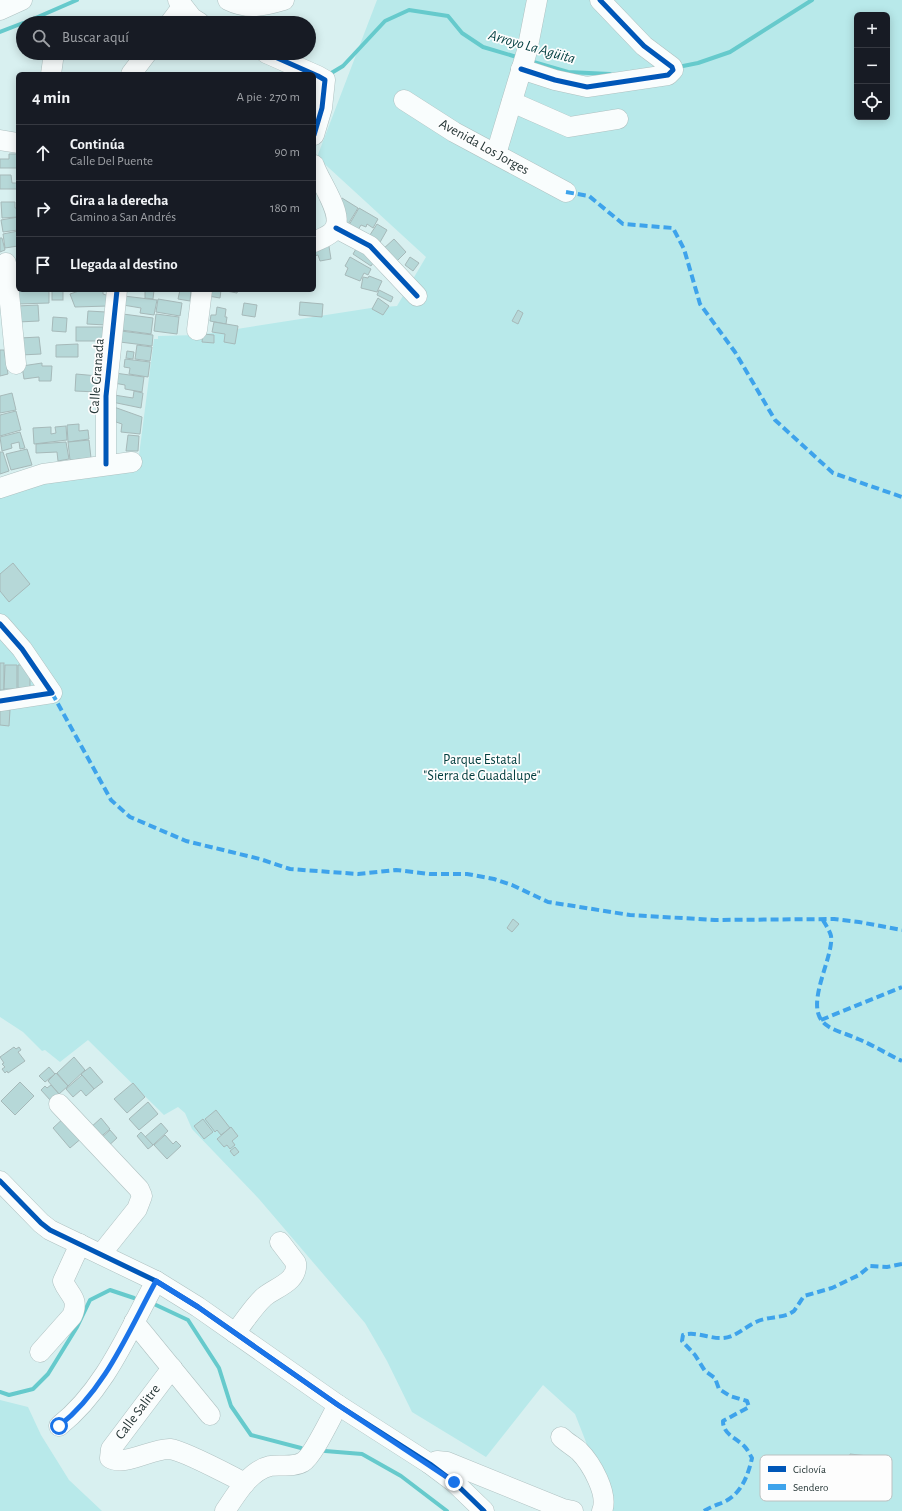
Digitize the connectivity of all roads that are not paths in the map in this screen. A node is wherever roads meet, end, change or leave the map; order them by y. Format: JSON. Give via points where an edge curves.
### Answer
{"nodes":[{"id":1,"x":22,"y":0,"type":"edge"},
{"id":2,"x":228,"y":0,"type":"edge"},
{"id":3,"x":284,"y":0,"type":"edge"},
{"id":4,"x":537,"y":0,"type":"edge"},
{"id":5,"x":600,"y":0,"type":"edge"},
{"id":6,"x":180,"y":3,"type":"edge"},
{"id":7,"x":0,"y":10,"type":"edge"},
{"id":8,"x":174,"y":16,"type":"edge"},
{"id":9,"x":190,"y":16,"type":"edge"},
{"id":10,"x":53,"y":60,"type":"edge"},
{"id":11,"x":142,"y":60,"type":"edge"},
{"id":12,"x":282,"y":60,"type":"edge"},
{"id":13,"x":521,"y":69,"type":"junction"},
{"id":14,"x":51,"y":72,"type":"edge"},
{"id":15,"x":133,"y":72,"type":"edge"},
{"id":16,"x":309,"y":72,"type":"edge"},
{"id":17,"x":316,"y":75,"type":"edge"},
{"id":18,"x":404,"y":100,"type":"dead end"},
{"id":19,"x":512,"y":102,"type":"junction"},
{"id":20,"x":618,"y":119,"type":"dead end"},
{"id":21,"x":316,"y":124,"type":"edge"},
{"id":22,"x":496,"y":154,"type":"junction"},
{"id":23,"x":316,"y":169,"type":"edge"},
{"id":24,"x":566,"y":192,"type":"dead end"},
{"id":25,"x":336,"y":228,"type":"junction"},
{"id":26,"x":316,"y":241,"type":"edge"},
{"id":27,"x":8,"y":262,"type":"edge"},
{"id":28,"x":117,"y":292,"type":"edge"},
{"id":29,"x":202,"y":292,"type":"edge"},
{"id":30,"x":416,"y":296,"type":"dead end"},
{"id":31,"x":198,"y":330,"type":"dead end"},
{"id":32,"x":16,"y":364,"type":"dead end"},
{"id":33,"x":132,"y":462,"type":"dead end"},
{"id":34,"x":106,"y":464,"type":"junction"},
{"id":35,"x":0,"y":488,"type":"edge"},
{"id":36,"x":0,"y":624,"type":"edge"},
{"id":37,"x":0,"y":701,"type":"edge"},
{"id":38,"x":59,"y":1104,"type":"dead end"},
{"id":39,"x":0,"y":1181,"type":"edge"},
{"id":40,"x":280,"y":1242,"type":"dead end"},
{"id":41,"x":80,"y":1244,"type":"junction"},
{"id":42,"x":101,"y":1254,"type":"junction"},
{"id":43,"x":156,"y":1281,"type":"junction"},
{"id":44,"x":134,"y":1322,"type":"junction"},
{"id":45,"x":235,"y":1333,"type":"junction"},
{"id":46,"x":40,"y":1352,"type":"dead end"},
{"id":47,"x":172,"y":1368,"type":"junction"},
{"id":48,"x":338,"y":1405,"type":"junction"},
{"id":49,"x":210,"y":1415,"type":"dead end"},
{"id":50,"x":59,"y":1426,"type":"dead end"},
{"id":51,"x":561,"y":1437,"type":"dead end"},
{"id":52,"x":430,"y":1464,"type":"junction"},
{"id":53,"x":245,"y":1483,"type":"junction"},
{"id":54,"x":225,"y":1511,"type":"edge"},
{"id":55,"x":484,"y":1511,"type":"edge"},
{"id":56,"x":573,"y":1511,"type":"edge"},
{"id":57,"x":602,"y":1511,"type":"edge"}],
"edges":[{"from":1,"to":7,"type":"street"},
{"from":2,"to":3,"type":"street","via":[[238,5],[259,7]]},
{"from":4,"to":13,"type":"street"},
{"from":5,"to":13,"type":"street","via":[[644,46],[672,67],[673,70],[668,76],[587,86],[555,80]]},
{"from":6,"to":8,"type":"street"},
{"from":6,"to":9,"type":"street"},
{"from":10,"to":14,"type":"street"},
{"from":11,"to":15,"type":"street"},
{"from":12,"to":16,"type":"street"},
{"from":13,"to":19,"type":"street"},
{"from":17,"to":21,"type":"street","via":[[325,80]]},
{"from":18,"to":22,"type":"street","name":"Avenida Los Jorges","via":[[454,132]]},
{"from":19,"to":20,"type":"street","via":[[569,127]]},
{"from":19,"to":22,"type":"street"},
{"from":22,"to":24,"type":"street","name":"Avenida Los Jorges"},
{"from":23,"to":25,"type":"street","via":[[334,206]]},
{"from":25,"to":26,"type":"street","via":[[332,233]]},
{"from":25,"to":30,"type":"street","via":[[370,246]]},
{"from":27,"to":32,"type":"street"},
{"from":28,"to":34,"type":"street","name":"Calle Granada","via":[[106,396]]},
{"from":29,"to":31,"type":"street"},
{"from":33,"to":34,"type":"street"},
{"from":34,"to":35,"type":"street","via":[[43,474]]},
{"from":36,"to":37,"type":"street","via":[[22,649],[52,693]]},
{"from":38,"to":42,"type":"street","via":[[139,1189],[142,1196],[137,1209]]},
{"from":39,"to":41,"type":"street","via":[[41,1223]]},
{"from":40,"to":45,"type":"street","via":[[296,1263],[295,1274],[286,1284],[264,1297]]},
{"from":41,"to":42,"type":"street"},
{"from":41,"to":46,"type":"street","via":[[63,1281],[75,1299],[74,1311]]},
{"from":42,"to":43,"type":"street"},
{"from":43,"to":44,"type":"street"},
{"from":43,"to":45,"type":"street"},
{"from":44,"to":47,"type":"street"},
{"from":44,"to":50,"type":"street","via":[[104,1377],[76,1413]]},
{"from":45,"to":48,"type":"street"},
{"from":47,"to":49,"type":"street"},
{"from":47,"to":53,"type":"street","name":"Calle Salitre","via":[[111,1449],[110,1458],[125,1460],[171,1449]]},
{"from":48,"to":52,"type":"street"},
{"from":48,"to":53,"type":"street","via":[[304,1462],[261,1469]]},
{"from":51,"to":57,"type":"street","via":[[579,1451],[597,1477],[604,1497],[605,1505]]},
{"from":52,"to":55,"type":"street","via":[[454,1482]]},
{"from":52,"to":56,"type":"street","via":[[437,1461],[447,1462]]},
{"from":53,"to":54,"type":"street"}]}
